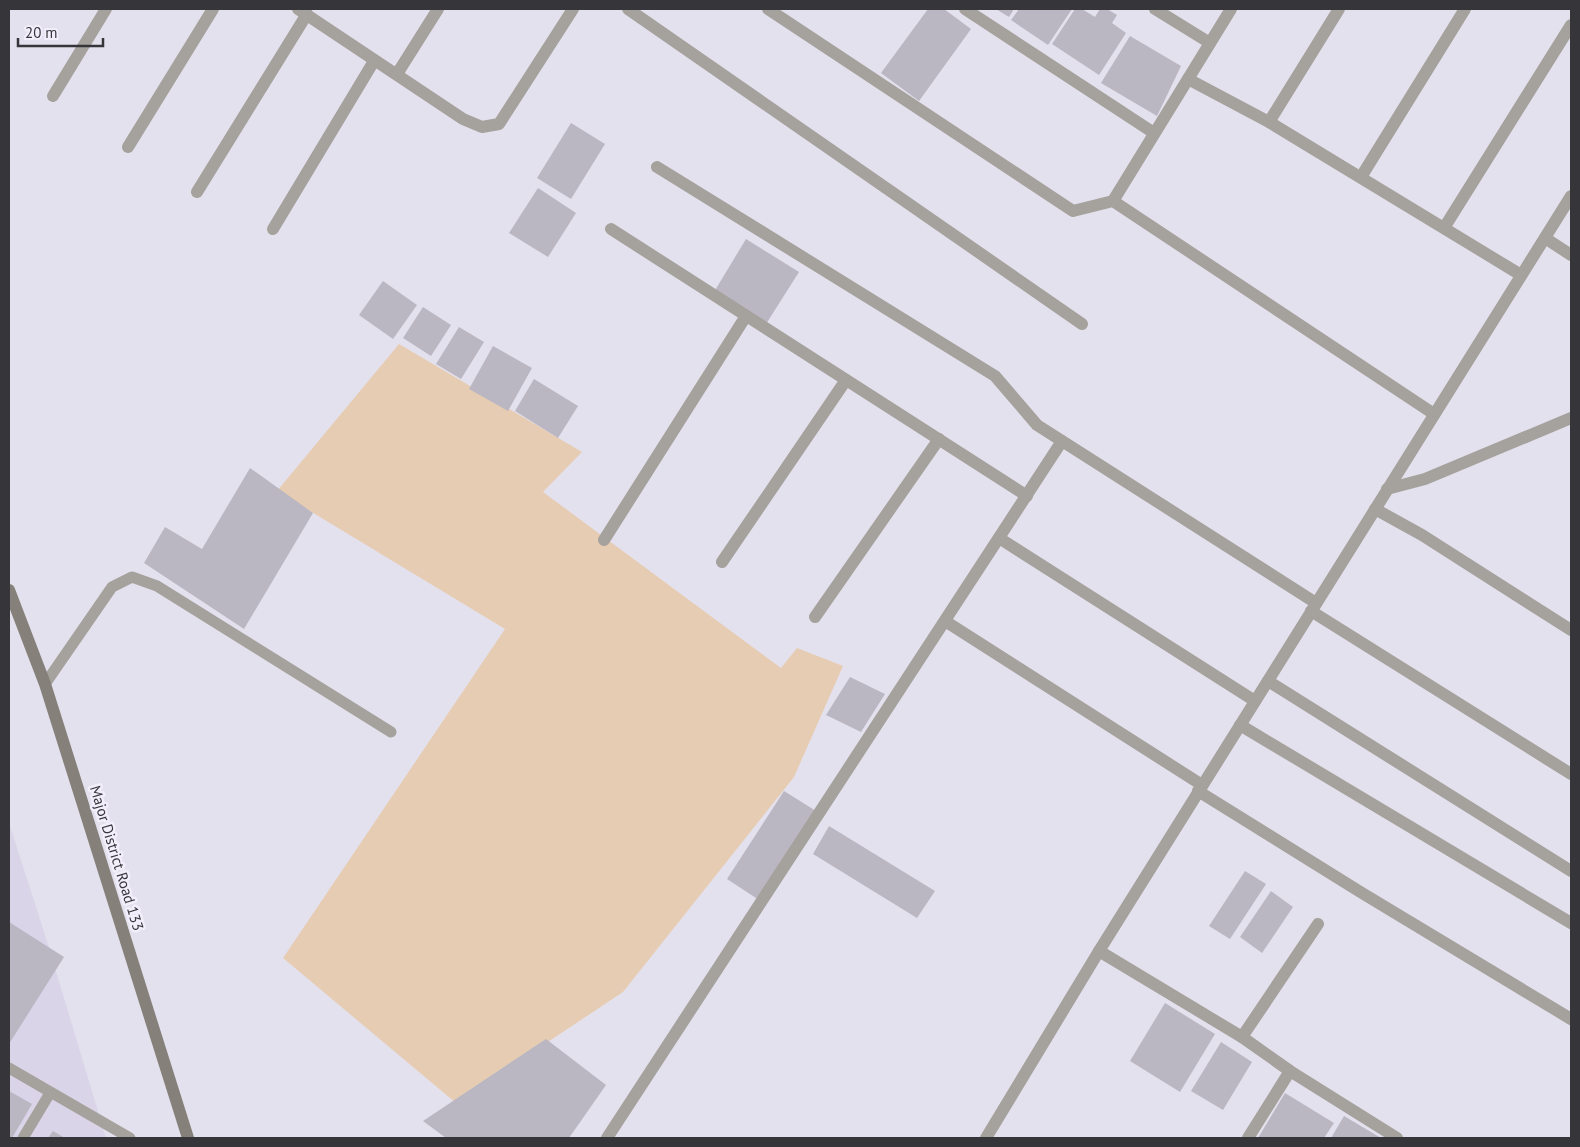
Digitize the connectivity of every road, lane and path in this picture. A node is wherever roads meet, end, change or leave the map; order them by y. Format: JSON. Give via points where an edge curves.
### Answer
{"nodes":[{"id":1,"x":106,"y":9,"type":"edge"},
{"id":2,"x":213,"y":9,"type":"edge"},
{"id":3,"x":438,"y":9,"type":"edge"},
{"id":4,"x":573,"y":9,"type":"edge"},
{"id":5,"x":628,"y":9,"type":"edge"},
{"id":6,"x":768,"y":9,"type":"edge"},
{"id":7,"x":965,"y":9,"type":"edge"},
{"id":8,"x":1155,"y":9,"type":"edge"},
{"id":9,"x":1230,"y":9,"type":"edge"},
{"id":10,"x":1339,"y":9,"type":"edge"},
{"id":11,"x":1465,"y":9,"type":"edge"},
{"id":12,"x":303,"y":12,"type":"edge"},
{"id":13,"x":1571,"y":25,"type":"edge"},
{"id":14,"x":1210,"y":43,"type":"junction"},
{"id":15,"x":374,"y":61,"type":"junction"},
{"id":16,"x":397,"y":74,"type":"junction"},
{"id":17,"x":1188,"y":78,"type":"junction"},
{"id":18,"x":53,"y":96,"type":"dead end"},
{"id":19,"x":1269,"y":122,"type":"junction"},
{"id":20,"x":1154,"y":134,"type":"junction"},
{"id":21,"x":128,"y":147,"type":"dead end"},
{"id":22,"x":657,"y":167,"type":"dead end"},
{"id":23,"x":1361,"y":177,"type":"junction"},
{"id":24,"x":197,"y":192,"type":"dead end"},
{"id":25,"x":1571,"y":196,"type":"edge"},
{"id":26,"x":1113,"y":201,"type":"junction"},
{"id":27,"x":274,"y":228,"type":"dead end"},
{"id":28,"x":1444,"y":228,"type":"junction"},
{"id":29,"x":611,"y":229,"type":"dead end"},
{"id":30,"x":1545,"y":238,"type":"junction"},
{"id":31,"x":1571,"y":255,"type":"edge"},
{"id":32,"x":1521,"y":275,"type":"junction"},
{"id":33,"x":746,"y":316,"type":"junction"},
{"id":34,"x":1082,"y":324,"type":"dead end"},
{"id":35,"x":846,"y":380,"type":"junction"},
{"id":36,"x":1434,"y":414,"type":"junction"},
{"id":37,"x":1571,"y":418,"type":"edge"},
{"id":38,"x":939,"y":439,"type":"junction"},
{"id":39,"x":1062,"y":441,"type":"junction"},
{"id":40,"x":1387,"y":489,"type":"junction"},
{"id":41,"x":1026,"y":496,"type":"junction"},
{"id":42,"x":1375,"y":509,"type":"junction"},
{"id":43,"x":999,"y":538,"type":"junction"},
{"id":44,"x":604,"y":540,"type":"dead end"},
{"id":45,"x":722,"y":562,"type":"dead end"},
{"id":46,"x":9,"y":590,"type":"edge"},
{"id":47,"x":1314,"y":607,"type":"junction"},
{"id":48,"x":815,"y":617,"type":"dead end"},
{"id":49,"x":945,"y":621,"type":"junction"},
{"id":50,"x":1571,"y":630,"type":"edge"},
{"id":51,"x":1268,"y":681,"type":"junction"},
{"id":52,"x":45,"y":684,"type":"junction"},
{"id":53,"x":1255,"y":701,"type":"junction"},
{"id":54,"x":1240,"y":725,"type":"junction"},
{"id":55,"x":391,"y":732,"type":"dead end"},
{"id":56,"x":1571,"y":774,"type":"edge"},
{"id":57,"x":1200,"y":788,"type":"junction"},
{"id":58,"x":1571,"y":871,"type":"edge"},
{"id":59,"x":1571,"y":923,"type":"edge"},
{"id":60,"x":1318,"y":924,"type":"dead end"},
{"id":61,"x":1099,"y":951,"type":"junction"},
{"id":62,"x":1571,"y":1019,"type":"edge"},
{"id":63,"x":1242,"y":1037,"type":"junction"},
{"id":64,"x":9,"y":1068,"type":"edge"},
{"id":65,"x":1290,"y":1071,"type":"junction"},
{"id":66,"x":50,"y":1093,"type":"junction"},
{"id":67,"x":23,"y":1138,"type":"edge"},
{"id":68,"x":130,"y":1138,"type":"edge"},
{"id":69,"x":188,"y":1138,"type":"edge"},
{"id":70,"x":607,"y":1138,"type":"edge"},
{"id":71,"x":986,"y":1138,"type":"edge"},
{"id":72,"x":1248,"y":1138,"type":"edge"},
{"id":73,"x":1395,"y":1138,"type":"edge"}],
"edges":[{"from":1,"to":18,"type":"street"},
{"from":2,"to":21,"type":"street"},
{"from":3,"to":16,"type":"street"},
{"from":4,"to":16,"type":"street","via":[[498,124],[482,127],[463,119]]},
{"from":5,"to":34,"type":"street"},
{"from":6,"to":26,"type":"street","via":[[1073,211]]},
{"from":7,"to":20,"type":"street"},
{"from":8,"to":14,"type":"street"},
{"from":9,"to":14,"type":"street"},
{"from":10,"to":19,"type":"street"},
{"from":11,"to":23,"type":"street"},
{"from":12,"to":15,"type":"street"},
{"from":12,"to":24,"type":"street"},
{"from":13,"to":28,"type":"street"},
{"from":14,"to":17,"type":"street"},
{"from":15,"to":16,"type":"street"},
{"from":15,"to":27,"type":"street"},
{"from":17,"to":19,"type":"street"},
{"from":17,"to":20,"type":"street"},
{"from":19,"to":23,"type":"street"},
{"from":20,"to":26,"type":"street"},
{"from":22,"to":39,"type":"street","via":[[995,376],[1037,425]]},
{"from":23,"to":28,"type":"street"},
{"from":25,"to":30,"type":"street"},
{"from":26,"to":36,"type":"street"},
{"from":28,"to":32,"type":"street"},
{"from":29,"to":33,"type":"street"},
{"from":30,"to":31,"type":"street"},
{"from":30,"to":32,"type":"street"},
{"from":32,"to":36,"type":"street"},
{"from":33,"to":35,"type":"street"},
{"from":33,"to":44,"type":"street"},
{"from":35,"to":38,"type":"street"},
{"from":35,"to":45,"type":"street"},
{"from":36,"to":40,"type":"street"},
{"from":37,"to":40,"type":"street","via":[[1425,479]]},
{"from":38,"to":41,"type":"street"},
{"from":38,"to":48,"type":"street"},
{"from":39,"to":41,"type":"street"},
{"from":39,"to":47,"type":"street"},
{"from":40,"to":42,"type":"street"},
{"from":41,"to":43,"type":"street"},
{"from":42,"to":47,"type":"street"},
{"from":42,"to":50,"type":"street","via":[[1422,535]]},
{"from":43,"to":49,"type":"street"},
{"from":43,"to":53,"type":"street"},
{"from":46,"to":52,"type":"main road","name":"Major District Road 133"},
{"from":47,"to":51,"type":"street"},
{"from":47,"to":56,"type":"street"},
{"from":49,"to":57,"type":"street"},
{"from":49,"to":70,"type":"street"},
{"from":51,"to":53,"type":"street"},
{"from":51,"to":58,"type":"street"},
{"from":52,"to":55,"type":"lane","via":[[112,588],[132,577],[157,586]]},
{"from":52,"to":69,"type":"main road","name":"Major District Road 133"},
{"from":53,"to":54,"type":"street"},
{"from":54,"to":57,"type":"street"},
{"from":54,"to":59,"type":"street"},
{"from":57,"to":61,"type":"street"},
{"from":57,"to":62,"type":"street","via":[[1362,893]]},
{"from":60,"to":63,"type":"street"},
{"from":61,"to":63,"type":"street"},
{"from":61,"to":71,"type":"street"},
{"from":63,"to":65,"type":"street"},
{"from":64,"to":66,"type":"lane"},
{"from":65,"to":72,"type":"street"},
{"from":65,"to":73,"type":"street"},
{"from":66,"to":67,"type":"lane"},
{"from":66,"to":68,"type":"lane"}]}
